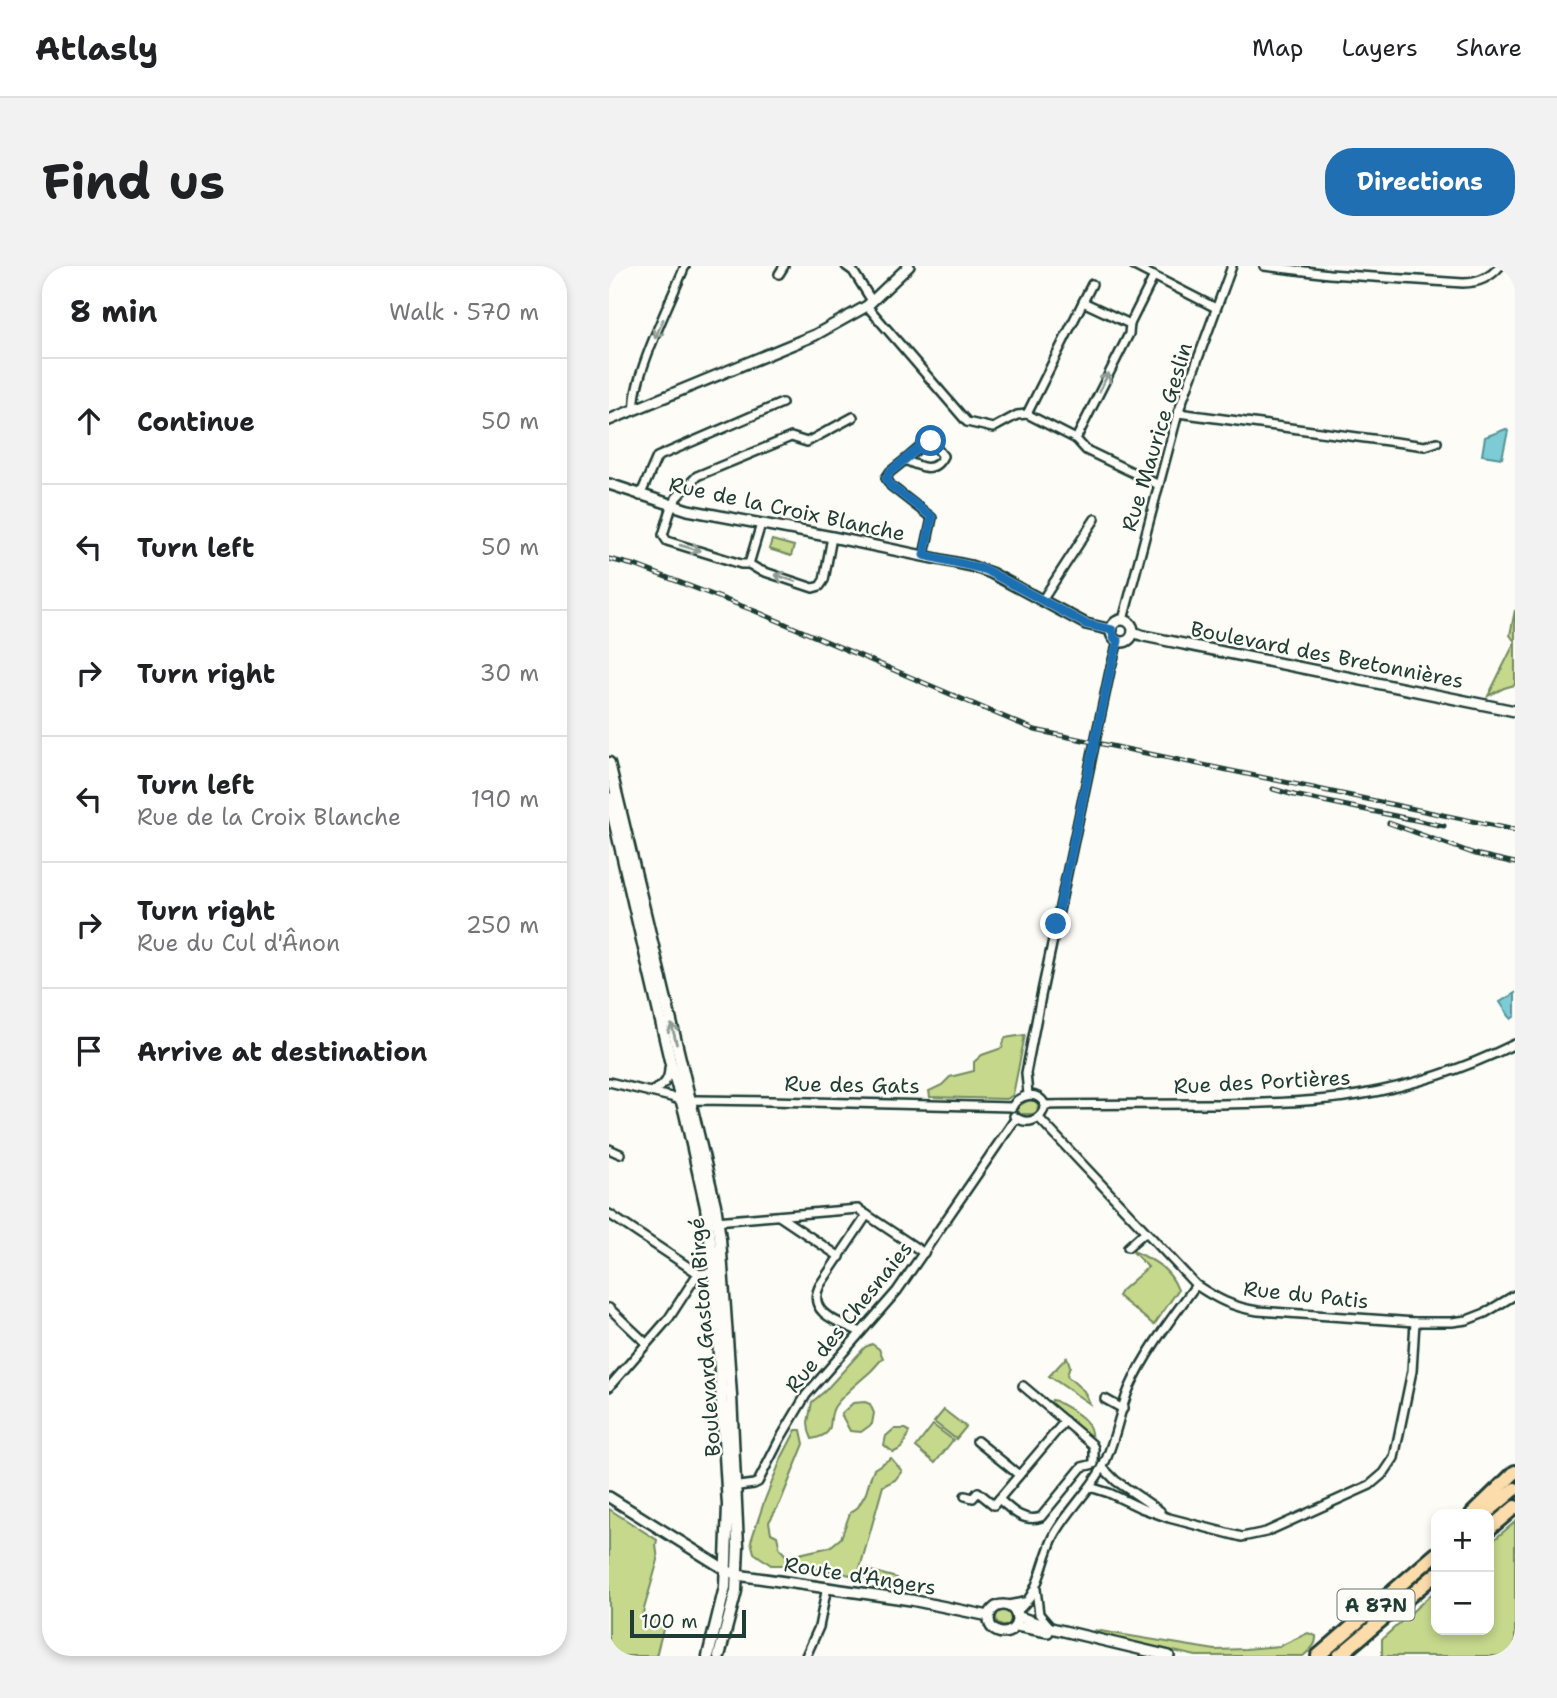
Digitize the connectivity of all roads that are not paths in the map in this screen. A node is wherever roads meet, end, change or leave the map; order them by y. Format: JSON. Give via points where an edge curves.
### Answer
{"nodes":[{"id":1,"x":685,"y":266,"type":"edge"},
{"id":2,"x":784,"y":266,"type":"edge"},
{"id":3,"x":846,"y":266,"type":"edge"},
{"id":4,"x":909,"y":266,"type":"edge"},
{"id":5,"x":1134,"y":266,"type":"edge"},
{"id":6,"x":1232,"y":266,"type":"edge"},
{"id":7,"x":1264,"y":266,"type":"edge"},
{"id":8,"x":1336,"y":266,"type":"edge"},
{"id":9,"x":1500,"y":266,"type":"edge"},
{"id":10,"x":779,"y":274,"type":"dead end"},
{"id":11,"x":1329,"y":274,"type":"junction"},
{"id":12,"x":1154,"y":276,"type":"junction"},
{"id":13,"x":1092,"y":284,"type":"dead end"},
{"id":14,"x":1083,"y":302,"type":"junction"},
{"id":15,"x":870,"y":303,"type":"junction"},
{"id":16,"x":1216,"y":308,"type":"junction"},
{"id":17,"x":1130,"y":324,"type":"junction"},
{"id":18,"x":782,"y":403,"type":"dead end"},
{"id":19,"x":635,"y":409,"type":"junction"},
{"id":20,"x":1178,"y":413,"type":"junction"},
{"id":21,"x":1027,"y":414,"type":"junction"},
{"id":22,"x":853,"y":416,"type":"dead end"},
{"id":23,"x":609,"y":420,"type":"edge"},
{"id":24,"x":1076,"y":439,"type":"junction"},
{"id":25,"x":1437,"y":442,"type":"dead end"},
{"id":26,"x":905,"y":460,"type":"junction"},
{"id":27,"x":609,"y":484,"type":"edge"},
{"id":28,"x":1159,"y":485,"type":"junction"},
{"id":29,"x":641,"y":496,"type":"junction"},
{"id":30,"x":673,"y":506,"type":"junction"},
{"id":31,"x":1095,"y":519,"type":"dead end"},
{"id":32,"x":761,"y":524,"type":"junction"},
{"id":33,"x":832,"y":537,"type":"junction"},
{"id":34,"x":924,"y":555,"type":"junction"},
{"id":35,"x":749,"y":564,"type":"junction"},
{"id":36,"x":1042,"y":599,"type":"junction"},
{"id":37,"x":1123,"y":620,"type":"junction"},
{"id":38,"x":1112,"y":630,"type":"junction"},
{"id":39,"x":1133,"y":632,"type":"junction"},
{"id":40,"x":1118,"y":641,"type":"junction"},
{"id":41,"x":1515,"y":711,"type":"edge"},
{"id":42,"x":609,"y":763,"type":"edge"},
{"id":43,"x":609,"y":798,"type":"edge"},
{"id":44,"x":1515,"y":1044,"type":"edge"},
{"id":45,"x":670,"y":1060,"type":"junction"},
{"id":46,"x":609,"y":1082,"type":"edge"},
{"id":47,"x":649,"y":1092,"type":"junction"},
{"id":48,"x":1028,"y":1095,"type":"junction"},
{"id":49,"x":686,"y":1101,"type":"junction"},
{"id":50,"x":1045,"y":1105,"type":"junction"},
{"id":51,"x":1013,"y":1107,"type":"junction"},
{"id":52,"x":1016,"y":1118,"type":"junction"},
{"id":53,"x":1039,"y":1118,"type":"junction"},
{"id":54,"x":609,"y":1149,"type":"edge"},
{"id":55,"x":620,"y":1154,"type":"dead end"},
{"id":56,"x":609,"y":1214,"type":"edge"},
{"id":57,"x":779,"y":1215,"type":"junction"},
{"id":58,"x":867,"y":1215,"type":"junction"},
{"id":59,"x":713,"y":1221,"type":"junction"},
{"id":60,"x":1145,"y":1231,"type":"junction"},
{"id":61,"x":1128,"y":1247,"type":"dead end"},
{"id":62,"x":924,"y":1252,"type":"junction"},
{"id":63,"x":839,"y":1257,"type":"junction"},
{"id":64,"x":714,"y":1272,"type":"junction"},
{"id":65,"x":699,"y":1273,"type":"junction"},
{"id":66,"x":1196,"y":1285,"type":"junction"},
{"id":67,"x":1515,"y":1295,"type":"edge"},
{"id":68,"x":609,"y":1308,"type":"edge"},
{"id":69,"x":1415,"y":1322,"type":"junction"},
{"id":70,"x":861,"y":1332,"type":"junction"},
{"id":71,"x":646,"y":1343,"type":"junction"},
{"id":72,"x":1023,"y":1386,"type":"dead end"},
{"id":73,"x":609,"y":1387,"type":"edge"},
{"id":74,"x":1104,"y":1399,"type":"dead end"},
{"id":75,"x":1123,"y":1409,"type":"junction"},
{"id":76,"x":1065,"y":1421,"type":"junction"},
{"id":77,"x":977,"y":1441,"type":"dead end"},
{"id":78,"x":1103,"y":1468,"type":"junction"},
{"id":79,"x":1515,"y":1472,"type":"edge"},
{"id":80,"x":1019,"y":1475,"type":"junction"},
{"id":81,"x":731,"y":1487,"type":"junction"},
{"id":82,"x":1090,"y":1487,"type":"junction"},
{"id":83,"x":1515,"y":1489,"type":"edge"},
{"id":84,"x":965,"y":1496,"type":"dead end"},
{"id":85,"x":609,"y":1497,"type":"edge"},
{"id":86,"x":999,"y":1499,"type":"junction"},
{"id":87,"x":1515,"y":1507,"type":"edge"},
{"id":88,"x":1477,"y":1509,"type":"edge"},
{"id":89,"x":1491,"y":1509,"type":"edge"},
{"id":90,"x":1169,"y":1518,"type":"junction"},
{"id":91,"x":1494,"y":1525,"type":"edge"},
{"id":92,"x":1431,"y":1558,"type":"edge"},
{"id":93,"x":726,"y":1570,"type":"junction"},
{"id":94,"x":737,"y":1575,"type":"junction"},
{"id":95,"x":1431,"y":1578,"type":"edge"},
{"id":96,"x":828,"y":1587,"type":"junction"},
{"id":97,"x":1036,"y":1589,"type":"junction"},
{"id":98,"x":989,"y":1615,"type":"junction"},
{"id":99,"x":1014,"y":1615,"type":"junction"},
{"id":100,"x":1051,"y":1628,"type":"junction"},
{"id":101,"x":1123,"y":1648,"type":"junction"},
{"id":102,"x":1140,"y":1653,"type":"edge"},
{"id":103,"x":708,"y":1656,"type":"edge"},
{"id":104,"x":719,"y":1656,"type":"edge"},
{"id":105,"x":806,"y":1656,"type":"edge"},
{"id":106,"x":1169,"y":1656,"type":"edge"},
{"id":107,"x":1318,"y":1656,"type":"edge"},
{"id":108,"x":1339,"y":1656,"type":"edge"}],
"edges":[{"from":1,"to":19,"type":"street","one_way":true,"via":[[640,378]]},
{"from":2,"to":10,"type":"street"},
{"from":3,"to":15,"type":"street"},
{"from":4,"to":15,"type":"street"},
{"from":5,"to":12,"type":"street"},
{"from":6,"to":16,"type":"street","name":"Rue Maurice Geslin"},
{"from":7,"to":11,"type":"street"},
{"from":8,"to":11,"type":"street"},
{"from":9,"to":11,"type":"street","via":[[1485,279],[1463,284]]},
{"from":12,"to":16,"type":"street"},
{"from":12,"to":17,"type":"street"},
{"from":13,"to":14,"type":"street"},
{"from":14,"to":17,"type":"street"},
{"from":14,"to":21,"type":"street"},
{"from":15,"to":19,"type":"street","via":[[815,335]]},
{"from":15,"to":21,"type":"street","via":[[967,422],[993,428]]},
{"from":16,"to":20,"type":"street","name":"Rue Maurice Geslin"},
{"from":24,"to":17,"type":"street","one_way":true},
{"from":18,"to":29,"type":"street","via":[[657,457]]},
{"from":19,"to":23,"type":"street"},
{"from":20,"to":25,"type":"street","via":[[1425,446]]},
{"from":20,"to":28,"type":"street","name":"Rue Maurice Geslin"},
{"from":21,"to":24,"type":"street"},
{"from":22,"to":30,"type":"street","via":[[807,442],[790,437],[697,476]]},
{"from":24,"to":28,"type":"street","via":[[1086,450]]},
{"from":26,"to":26,"type":"street","via":[[929,468],[943,456],[931,441]]},
{"from":26,"to":34,"type":"street","via":[[886,478],[932,517]]},
{"from":27,"to":29,"type":"street","name":"Rue de la Croix Blanche"},
{"from":28,"to":37,"type":"street","name":"Rue Maurice Geslin"},
{"from":29,"to":30,"type":"street","name":"Rue de la Croix Blanche"},
{"from":30,"to":32,"type":"street","name":"Rue de la Croix Blanche"},
{"from":30,"to":35,"type":"street","one_way":true,"via":[[665,540]]},
{"from":31,"to":36,"type":"street"},
{"from":32,"to":33,"type":"street","name":"Rue de la Croix Blanche"},
{"from":32,"to":35,"type":"street"},
{"from":33,"to":34,"type":"street","name":"Rue de la Croix Blanche"},
{"from":33,"to":35,"type":"street","one_way":true,"via":[[824,580],[818,587]]},
{"from":34,"to":36,"type":"street","name":"Rue de la Croix Blanche","via":[[984,569]]},
{"from":36,"to":38,"type":"street","name":"Rue de la Croix Blanche","via":[[1086,624]]},
{"from":37,"to":38,"type":"street"},
{"from":37,"to":39,"type":"street","via":[[1131,624]]},
{"from":38,"to":40,"type":"street"},
{"from":39,"to":40,"type":"street","via":[[1129,639]]},
{"from":39,"to":41,"type":"street","name":"Boulevard des Bretonnières"},
{"from":40,"to":48,"type":"street","via":[[1041,996],[1026,1073]]},
{"from":49,"to":42,"type":"main road","name":"Boulevard Gaston Birgé","one_way":true},
{"from":43,"to":45,"type":"main road","name":"Boulevard Gaston Birgé"},
{"from":44,"to":50,"type":"street","name":"Rue des Portières","via":[[1421,1081],[1337,1098]]},
{"from":45,"to":47,"type":"street","via":[[668,1079]]},
{"from":45,"to":49,"type":"main road","name":"Boulevard Gaston Birgé"},
{"from":46,"to":47,"type":"street","name":"Rue des Gats"},
{"from":47,"to":49,"type":"street","name":"Rue des Gats"},
{"from":48,"to":50,"type":"street"},
{"from":48,"to":51,"type":"street"},
{"from":49,"to":51,"type":"street","name":"Rue des Gats"},
{"from":49,"to":59,"type":"main road","name":"Boulevard Gaston Birgé","via":[[715,1205]]},
{"from":50,"to":53,"type":"street"},
{"from":51,"to":52,"type":"street"},
{"from":52,"to":53,"type":"street"},
{"from":52,"to":62,"type":"street","name":"Rue des Chesnaies"},
{"from":53,"to":60,"type":"street","name":"Rue du Patis"},
{"from":54,"to":55,"type":"street"},
{"from":56,"to":65,"type":"street"},
{"from":57,"to":58,"type":"street","via":[[852,1209]]},
{"from":57,"to":59,"type":"street"},
{"from":57,"to":63,"type":"street"},
{"from":58,"to":62,"type":"street"},
{"from":58,"to":63,"type":"street"},
{"from":59,"to":64,"type":"main road","name":"Boulevard Gaston Birgé"},
{"from":59,"to":81,"type":"main road","name":"Boulevard Gaston Birgé","via":[[731,1395]]},
{"from":60,"to":61,"type":"street"},
{"from":60,"to":66,"type":"street","name":"Rue du Patis"},
{"from":62,"to":70,"type":"street","name":"Rue des Chesnaies"},
{"from":63,"to":70,"type":"street","via":[[817,1289],[817,1304],[831,1318]]},
{"from":64,"to":65,"type":"street"},
{"from":64,"to":81,"type":"main road","name":"Boulevard Gaston Birgé"},
{"from":65,"to":71,"type":"street"},
{"from":66,"to":69,"type":"street","name":"Rue du Patis","via":[[1225,1303],[1248,1309]]},
{"from":66,"to":75,"type":"street","via":[[1140,1365]]},
{"from":67,"to":69,"type":"street","name":"Rue du Patis","via":[[1467,1320]]},
{"from":68,"to":71,"type":"street"},
{"from":69,"to":90,"type":"street","via":[[1412,1371],[1394,1458],[1370,1485],[1266,1532],[1242,1537]]},
{"from":70,"to":81,"type":"street","name":"Rue des Chesnaies","via":[[806,1395],[758,1482]]},
{"from":71,"to":73,"type":"street"},
{"from":72,"to":76,"type":"street"},
{"from":74,"to":75,"type":"street"},
{"from":75,"to":78,"type":"street"},
{"from":76,"to":80,"type":"street"},
{"from":76,"to":86,"type":"street","via":[[1092,1444],[1094,1464],[1082,1467],[1038,1519],[1021,1517]]},
{"from":77,"to":80,"type":"street"},
{"from":78,"to":82,"type":"street"},
{"from":78,"to":90,"type":"street"},
{"from":79,"to":88,"type":"highway"},
{"from":80,"to":86,"type":"street"},
{"from":81,"to":93,"type":"main road","name":"Boulevard Gaston Birgé"},
{"from":81,"to":94,"type":"main road","name":"Boulevard Gaston Birgé"},
{"from":82,"to":90,"type":"street"},
{"from":82,"to":97,"type":"street","via":[[1054,1538]]},
{"from":83,"to":89,"type":"highway"},
{"from":84,"to":86,"type":"street","via":[[973,1498],[978,1492],[994,1505]]},
{"from":85,"to":93,"type":"street","name":"Route d’Angers"},
{"from":87,"to":91,"type":"highway"},
{"from":92,"to":107,"type":"highway","number":"A 87N"},
{"from":93,"to":94,"type":"street","name":"Route d’Angers"},
{"from":93,"to":103,"type":"main road","name":"Boulevard Gaston Birgé"},
{"from":94,"to":96,"type":"street","name":"Route d’Angers"},
{"from":94,"to":104,"type":"main road","name":"Boulevard Gaston Birgé"},
{"from":95,"to":108,"type":"highway","number":"A 87N"},
{"from":96,"to":98,"type":"street","name":"Route d’Angers"},
{"from":96,"to":105,"type":"street","via":[[819,1627]]},
{"from":97,"to":99,"type":"street"},
{"from":97,"to":100,"type":"street","via":[[1039,1614]]},
{"from":98,"to":99,"type":"street","via":[[998,1606]]},
{"from":98,"to":99,"type":"street","via":[[994,1630],[1007,1633]]},
{"from":99,"to":100,"type":"street"},
{"from":99,"to":101,"type":"street"},
{"from":100,"to":101,"type":"street"},
{"from":101,"to":102,"type":"street"},
{"from":102,"to":106,"type":"street"}]}
